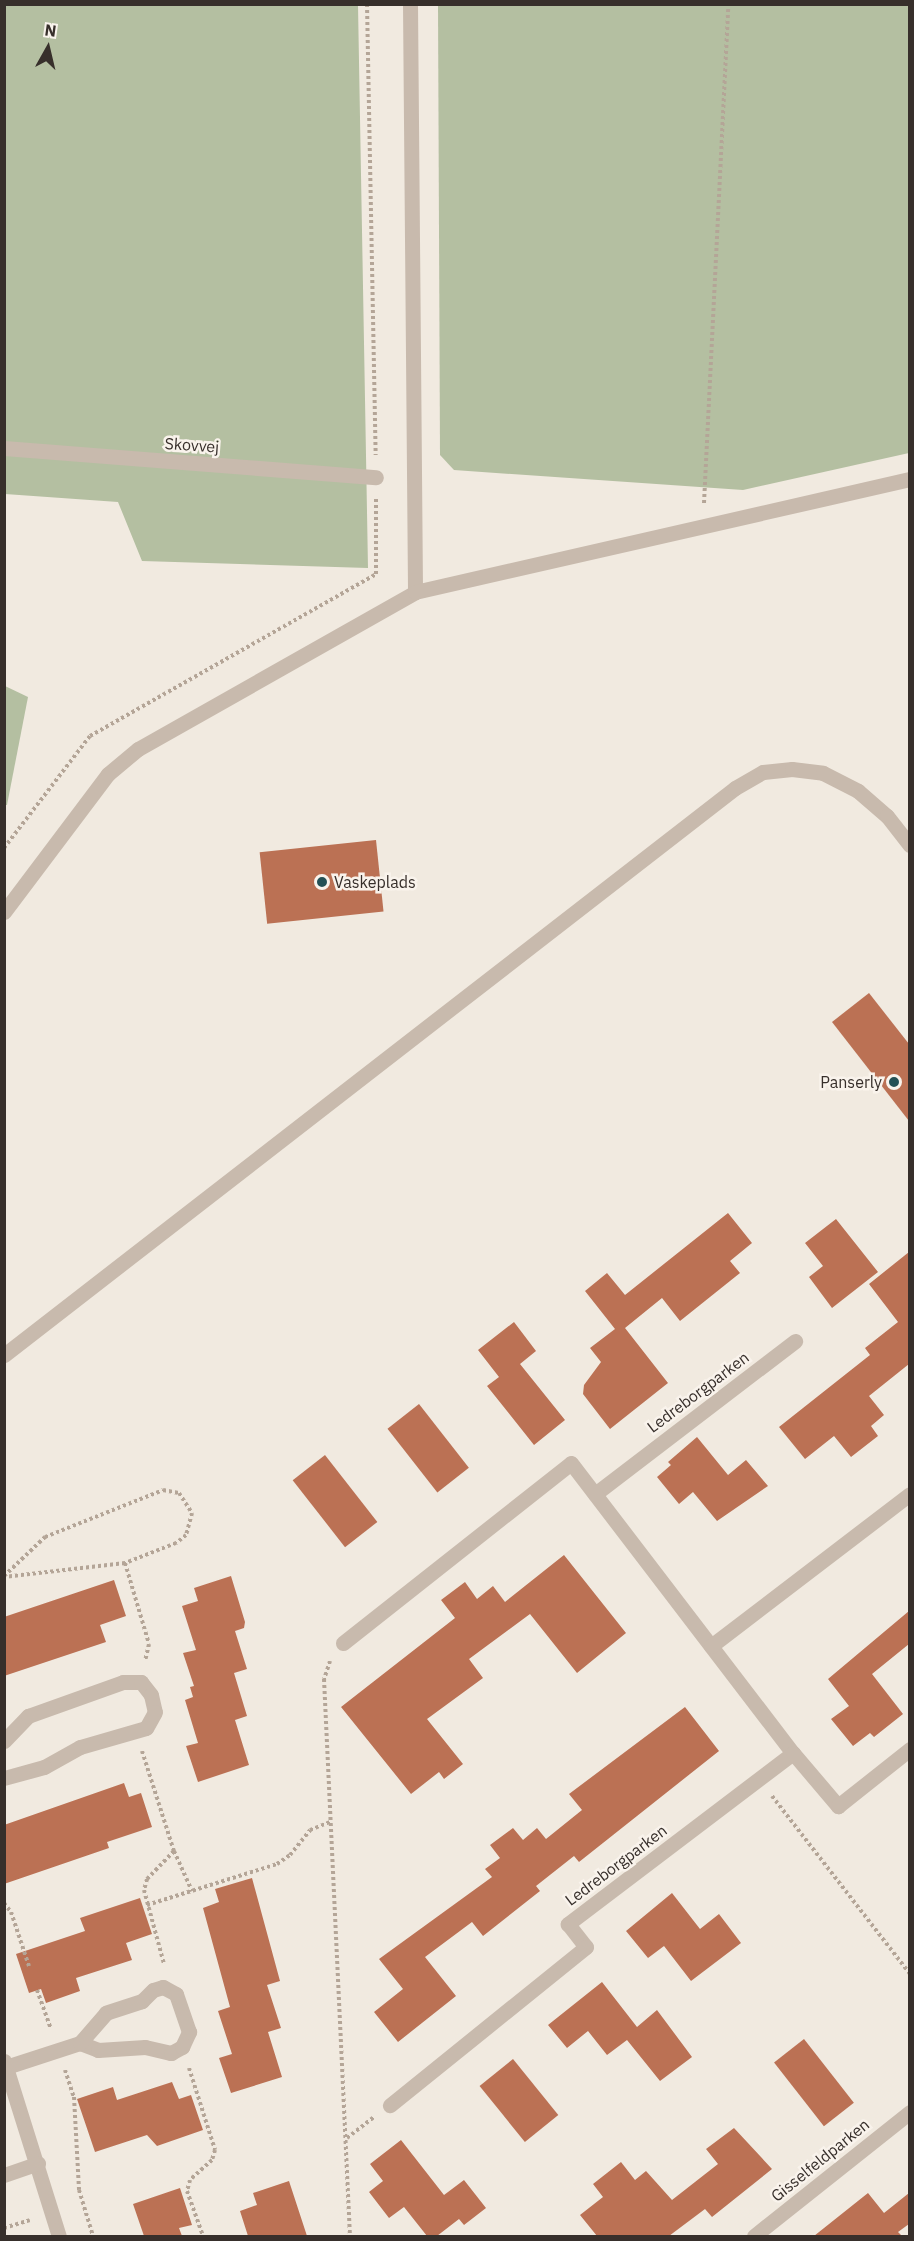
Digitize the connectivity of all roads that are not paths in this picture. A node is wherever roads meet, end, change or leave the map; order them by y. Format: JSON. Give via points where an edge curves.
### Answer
{"nodes":[{"id":1,"x":410,"y":4,"type":"edge"},
{"id":2,"x":4,"y":448,"type":"edge"},
{"id":3,"x":376,"y":477,"type":"dead end"},
{"id":4,"x":909,"y":479,"type":"edge"},
{"id":5,"x":415,"y":592,"type":"junction"},
{"id":6,"x":909,"y":845,"type":"edge"},
{"id":7,"x":4,"y":912,"type":"edge"},
{"id":8,"x":795,"y":1341,"type":"dead end"},
{"id":9,"x":4,"y":1355,"type":"edge"},
{"id":10,"x":595,"y":1494,"type":"junction"},
{"id":11,"x":909,"y":1494,"type":"edge"},
{"id":12,"x":343,"y":1643,"type":"road end"},
{"id":13,"x":711,"y":1646,"type":"junction"},
{"id":14,"x":4,"y":1741,"type":"edge"},
{"id":15,"x":909,"y":1749,"type":"edge"},
{"id":16,"x":793,"y":1753,"type":"junction"},
{"id":17,"x":4,"y":1778,"type":"edge"},
{"id":18,"x":80,"y":2043,"type":"junction"},
{"id":19,"x":5,"y":2064,"type":"edge"},
{"id":20,"x":390,"y":2104,"type":"road end"},
{"id":21,"x":909,"y":2112,"type":"edge"},
{"id":22,"x":38,"y":2163,"type":"junction"},
{"id":23,"x":4,"y":2175,"type":"edge"},
{"id":24,"x":59,"y":2236,"type":"edge"},
{"id":25,"x":754,"y":2236,"type":"edge"}],
"edges":[{"from":1,"to":5,"type":"street"},
{"from":2,"to":3,"type":"street","name":"Skovvej"},
{"from":4,"to":5,"type":"street"},
{"from":5,"to":7,"type":"street","via":[[138,749],[108,774]]},
{"from":6,"to":9,"type":"street","via":[[887,816],[858,791],[823,773],[792,769],[763,772],[735,788]]},
{"from":8,"to":10,"type":"street","name":"Ledreborgparken"},
{"from":10,"to":12,"type":"street","via":[[571,1463]]},
{"from":10,"to":13,"type":"street"},
{"from":11,"to":13,"type":"street"},
{"from":13,"to":16,"type":"street"},
{"from":14,"to":17,"type":"street","via":[[28,1716],[123,1682],[141,1682],[151,1695],[153,1721],[136,1733],[81,1747],[44,1767]]},
{"from":15,"to":16,"type":"street","via":[[838,1806]]},
{"from":16,"to":20,"type":"street","name":"Ledreborgparken","via":[[568,1924],[586,1947]]},
{"from":18,"to":18,"type":"street","via":[[106,2013],[142,2001],[153,1989],[171,1988],[189,2032],[182,2047],[171,2053],[145,2048],[111,2051]]},
{"from":18,"to":19,"type":"street"},
{"from":19,"to":22,"type":"street"},
{"from":21,"to":25,"type":"street","name":"Gisselfeldparken"},
{"from":22,"to":23,"type":"street"},
{"from":22,"to":24,"type":"street"}]}
